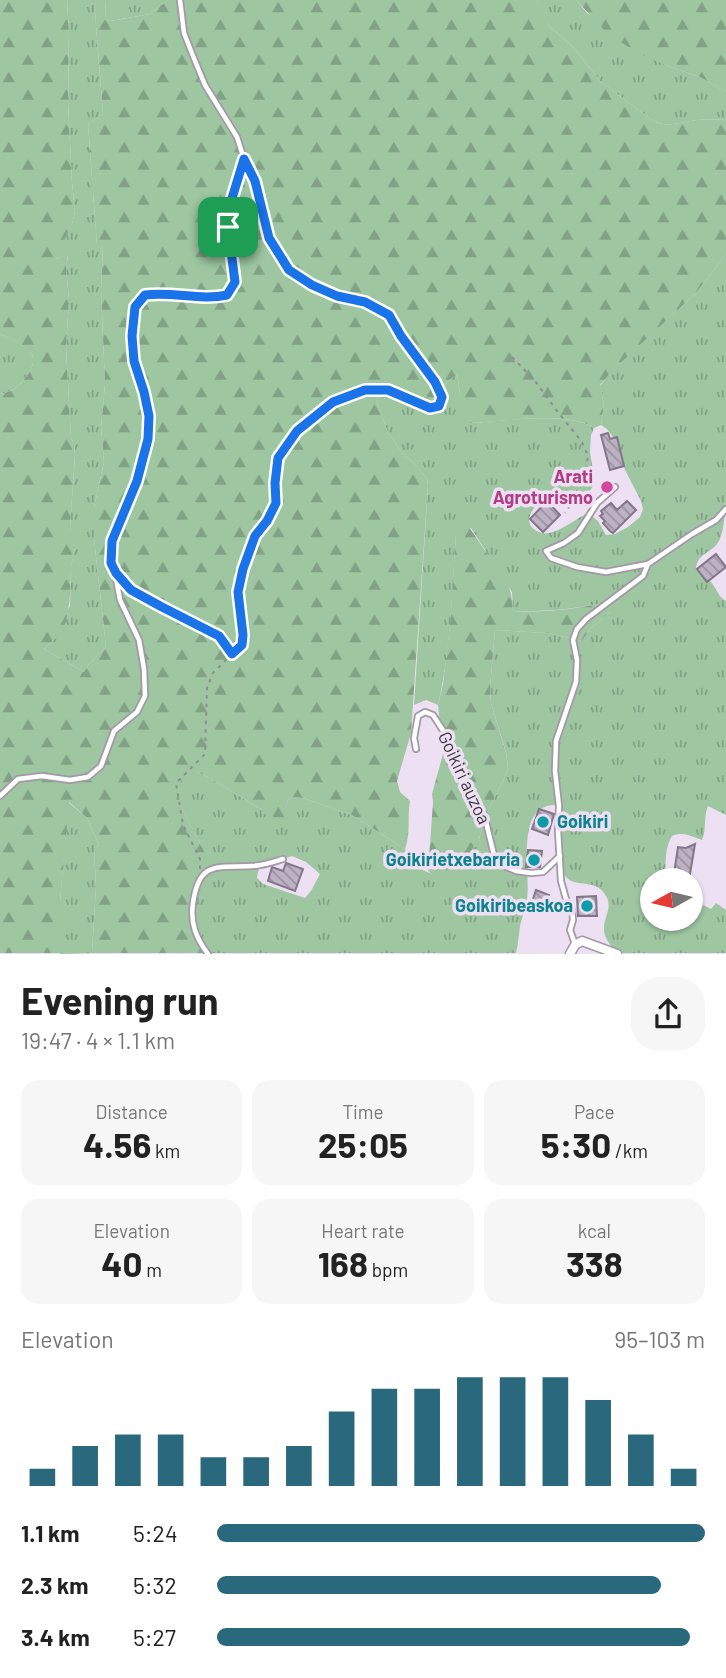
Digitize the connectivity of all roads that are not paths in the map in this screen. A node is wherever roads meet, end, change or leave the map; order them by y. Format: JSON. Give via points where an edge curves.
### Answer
{"nodes":[{"id":1,"x":180,"y":0,"type":"edge"},
{"id":2,"x":244,"y":159,"type":"junction"},
{"id":3,"x":615,"y":487,"type":"dead end"},
{"id":4,"x":726,"y":509,"type":"edge"},
{"id":5,"x":648,"y":564,"type":"junction"},
{"id":6,"x":116,"y":573,"type":"junction"},
{"id":7,"x":416,"y":749,"type":"dead end"},
{"id":8,"x":0,"y":796,"type":"edge"},
{"id":9,"x":561,"y":856,"type":"junction"},
{"id":10,"x":283,"y":859,"type":"dead end"},
{"id":11,"x":575,"y":944,"type":"junction"},
{"id":12,"x":593,"y":949,"type":"edge"},
{"id":13,"x":208,"y":954,"type":"edge"},
{"id":14,"x":570,"y":954,"type":"edge"},
{"id":15,"x":617,"y":954,"type":"edge"}],
"edges":[{"from":1,"to":2,"type":"lane","via":[[184,33]]},
{"from":2,"to":6,"type":"lane","via":[[229,208],[235,282],[227,295],[208,298],[159,293],[145,295],[135,307],[134,361],[149,416],[148,439],[137,481],[112,541],[111,563]]},
{"from":2,"to":6,"type":"lane","via":[[255,181],[269,238],[289,270],[312,285],[389,315],[442,397],[439,406],[430,408],[388,390],[365,390],[333,402],[297,431],[278,458],[276,503],[255,536],[243,569],[238,592],[242,645],[232,654],[219,636],[131,590]]},
{"from":3,"to":5,"type":"lane","via":[[597,503],[578,533],[546,551],[551,558],[606,572]]},
{"from":4,"to":5,"type":"lane"},
{"from":5,"to":9,"type":"lane","via":[[643,576],[586,619],[573,640],[576,682],[556,741]]},
{"from":6,"to":8,"type":"lane","via":[[120,600],[139,640],[144,669],[145,696],[137,712],[114,730],[101,766],[88,777],[18,779]]},
{"from":7,"to":9,"type":"lane","name":"Goikiri auzoa","via":[[418,716],[425,712],[433,715],[444,732],[466,788],[484,814],[500,864],[516,871],[543,872]]},
{"from":9,"to":11,"type":"lane","via":[[561,881],[572,909],[570,930]]},
{"from":10,"to":13,"type":"lane","via":[[206,871],[197,884],[191,911],[192,925]]},
{"from":11,"to":12,"type":"street","via":[[582,942]]},
{"from":11,"to":14,"type":"street"},
{"from":12,"to":15,"type":"street"}]}
